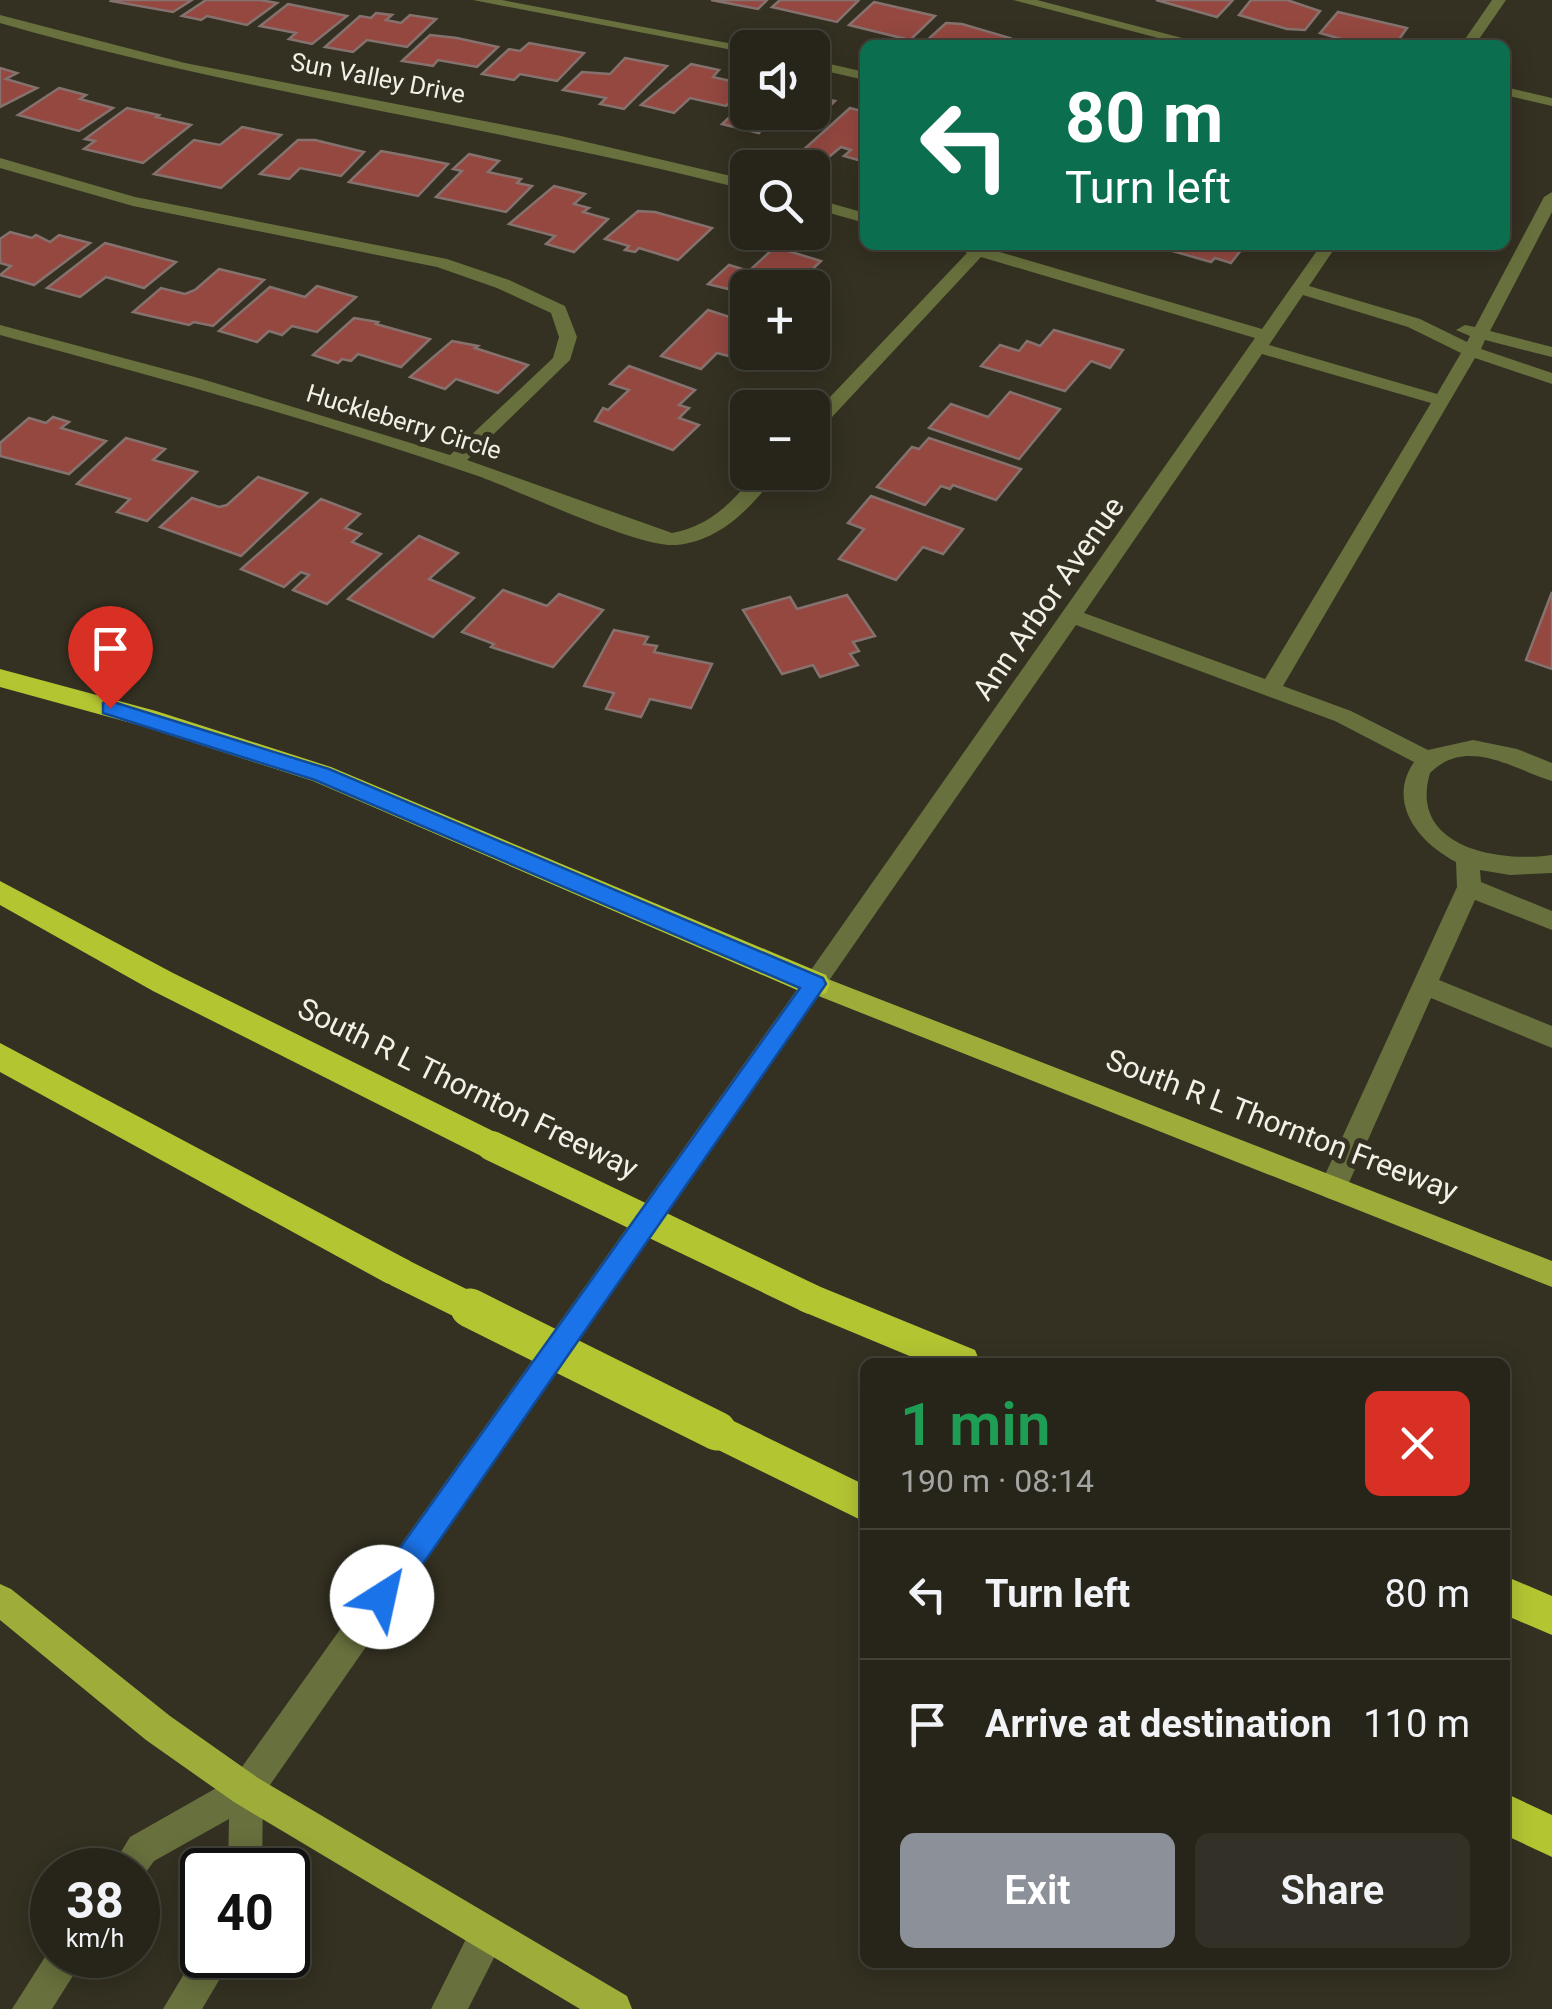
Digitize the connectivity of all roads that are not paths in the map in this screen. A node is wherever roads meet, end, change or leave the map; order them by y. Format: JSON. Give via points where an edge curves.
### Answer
{"nodes":[{"id":1,"x":480,"y":0,"type":"edge"},
{"id":2,"x":1020,"y":0,"type":"edge"},
{"id":3,"x":1499,"y":0,"type":"edge"},
{"id":4,"x":0,"y":19,"type":"edge"},
{"id":5,"x":1182,"y":40,"type":"edge"},
{"id":6,"x":1471,"y":40,"type":"edge"},
{"id":7,"x":730,"y":46,"type":"edge"},
{"id":8,"x":830,"y":68,"type":"edge"},
{"id":9,"x":860,"y":75,"type":"edge"},
{"id":10,"x":1510,"y":92,"type":"edge"},
{"id":11,"x":1552,"y":102,"type":"edge"},
{"id":12,"x":0,"y":162,"type":"edge"},
{"id":13,"x":730,"y":180,"type":"edge"},
{"id":14,"x":1552,"y":197,"type":"edge"},
{"id":15,"x":830,"y":208,"type":"edge"},
{"id":16,"x":860,"y":217,"type":"edge"},
{"id":17,"x":975,"y":250,"type":"edge"},
{"id":18,"x":1326,"y":250,"type":"edge"},
{"id":19,"x":978,"y":251,"type":"junction"},
{"id":20,"x":1299,"y":288,"type":"junction"},
{"id":21,"x":0,"y":330,"type":"edge"},
{"id":22,"x":1262,"y":342,"type":"junction"},
{"id":23,"x":1475,"y":342,"type":"junction"},
{"id":24,"x":1552,"y":352,"type":"edge"},
{"id":25,"x":1552,"y":380,"type":"edge"},
{"id":26,"x":1440,"y":400,"type":"junction"},
{"id":27,"x":830,"y":408,"type":"edge"},
{"id":28,"x":454,"y":462,"type":"junction"},
{"id":29,"x":753,"y":490,"type":"edge"},
{"id":30,"x":1071,"y":616,"type":"junction"},
{"id":31,"x":0,"y":678,"type":"edge"},
{"id":32,"x":1270,"y":689,"type":"junction"},
{"id":33,"x":1429,"y":760,"type":"junction"},
{"id":34,"x":1552,"y":773,"type":"edge"},
{"id":35,"x":1468,"y":858,"type":"junction"},
{"id":36,"x":1552,"y":864,"type":"edge"},
{"id":37,"x":1469,"y":887,"type":"junction"},
{"id":38,"x":0,"y":892,"type":"edge"},
{"id":39,"x":1552,"y":921,"type":"edge"},
{"id":40,"x":815,"y":984,"type":"junction"},
{"id":41,"x":1425,"y":985,"type":"junction"},
{"id":42,"x":1552,"y":1037,"type":"edge"},
{"id":43,"x":0,"y":1056,"type":"edge"},
{"id":44,"x":1333,"y":1188,"type":"junction"},
{"id":45,"x":1552,"y":1274,"type":"edge"},
{"id":46,"x":954,"y":1358,"type":"edge"},
{"id":47,"x":860,"y":1502,"type":"edge"},
{"id":48,"x":1510,"y":1597,"type":"edge"},
{"id":49,"x":0,"y":1600,"type":"edge"},
{"id":50,"x":1552,"y":1616,"type":"edge"},
{"id":51,"x":246,"y":1790,"type":"junction"},
{"id":52,"x":1510,"y":1816,"type":"edge"},
{"id":53,"x":1552,"y":1836,"type":"edge"},
{"id":54,"x":144,"y":1848,"type":"edge"},
{"id":55,"x":245,"y":1848,"type":"edge"},
{"id":56,"x":487,"y":1936,"type":"junction"},
{"id":57,"x":52,"y":1978,"type":"edge"},
{"id":58,"x":201,"y":1978,"type":"edge"},
{"id":59,"x":30,"y":2009,"type":"edge"},
{"id":60,"x":181,"y":2009,"type":"edge"},
{"id":61,"x":449,"y":2009,"type":"edge"},
{"id":62,"x":614,"y":2009,"type":"edge"}],
"edges":[{"from":1,"to":7,"type":"street"},
{"from":2,"to":5,"type":"street"},
{"from":3,"to":6,"type":"street"},
{"from":4,"to":13,"type":"street","name":"Sun Valley Drive","via":[[120,53],[556,136]]},
{"from":8,"to":9,"type":"street"},
{"from":10,"to":11,"type":"street"},
{"from":12,"to":28,"type":"street","via":[[133,201],[441,263],[559,310],[568,337],[561,360]]},
{"from":14,"to":23,"type":"street"},
{"from":15,"to":16,"type":"street"},
{"from":17,"to":19,"type":"street"},
{"from":18,"to":20,"type":"street","name":"Ann Arbor Avenue"},
{"from":19,"to":22,"type":"street"},
{"from":19,"to":27,"type":"street"},
{"from":20,"to":22,"type":"street","name":"Ann Arbor Avenue"},
{"from":20,"to":23,"type":"street"},
{"from":21,"to":28,"type":"street","name":"Huckleberry Circle"},
{"from":22,"to":26,"type":"street"},
{"from":22,"to":30,"type":"street","name":"Ann Arbor Avenue"},
{"from":23,"to":24,"type":"street"},
{"from":23,"to":25,"type":"street"},
{"from":23,"to":26,"type":"street"},
{"from":26,"to":32,"type":"street"},
{"from":28,"to":29,"type":"street","name":"Huckleberry Circle","via":[[672,539],[704,533]]},
{"from":30,"to":32,"type":"street"},
{"from":30,"to":40,"type":"street","name":"Ann Arbor Avenue"},
{"from":31,"to":40,"type":"highway","via":[[322,774]]},
{"from":32,"to":33,"type":"street","via":[[1343,716]]},
{"from":33,"to":34,"type":"street","via":[[1484,748],[1512,752]]},
{"from":33,"to":35,"type":"street","via":[[1414,786],[1416,806],[1444,844]]},
{"from":35,"to":36,"type":"street","via":[[1525,870]]},
{"from":35,"to":37,"type":"street"},
{"from":37,"to":39,"type":"street"},
{"from":37,"to":41,"type":"street"},
{"from":38,"to":46,"type":"highway","name":"South R L Thornton Freeway","bridge":true,"via":[[492,1146]]},
{"from":40,"to":44,"type":"main road","name":"South R L Thornton Freeway"},
{"from":40,"to":51,"type":"street","name":"Ann Arbor Avenue"},
{"from":41,"to":42,"type":"street"},
{"from":41,"to":44,"type":"street"},
{"from":43,"to":47,"type":"highway","bridge":true,"via":[[398,1272]]},
{"from":44,"to":45,"type":"main road","name":"South R L Thornton Freeway"},
{"from":48,"to":50,"type":"highway"},
{"from":49,"to":51,"type":"main road"},
{"from":51,"to":54,"type":"street"},
{"from":51,"to":55,"type":"street"},
{"from":51,"to":56,"type":"main road"},
{"from":52,"to":53,"type":"highway"},
{"from":56,"to":61,"type":"street"},
{"from":56,"to":62,"type":"main road"},
{"from":57,"to":59,"type":"street"},
{"from":58,"to":60,"type":"street"}]}
